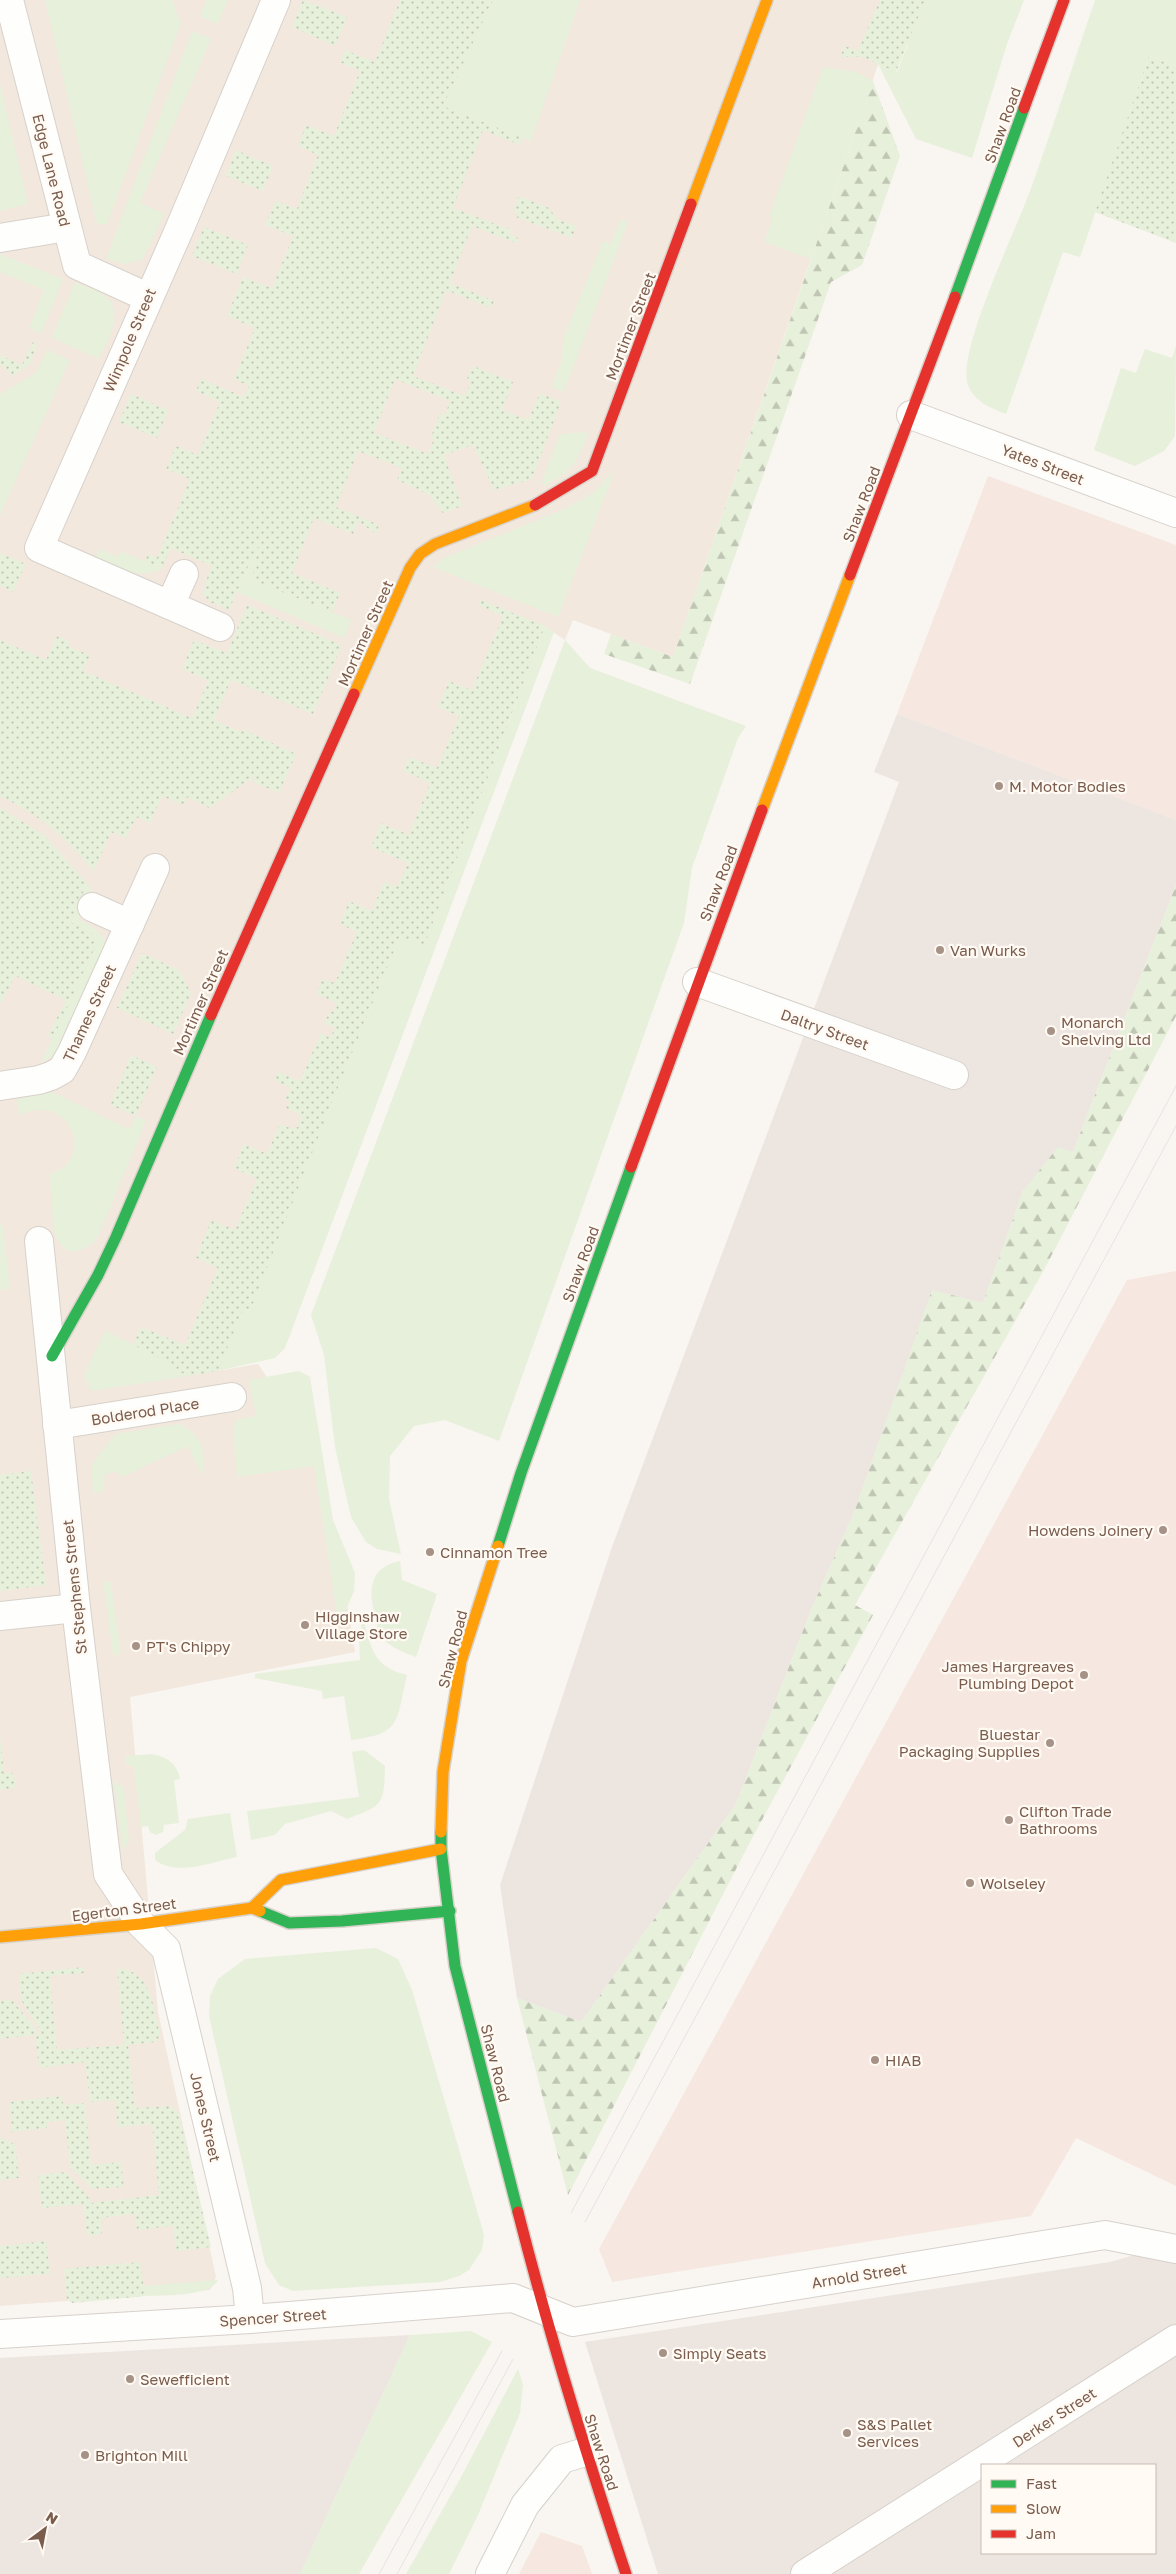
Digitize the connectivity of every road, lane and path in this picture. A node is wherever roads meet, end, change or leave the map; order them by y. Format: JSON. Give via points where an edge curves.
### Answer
{"nodes":[{"id":1,"x":9,"y":0,"type":"edge"},
{"id":2,"x":276,"y":0,"type":"edge"},
{"id":3,"x":767,"y":0,"type":"edge"},
{"id":4,"x":1064,"y":0,"type":"edge"},
{"id":5,"x":67,"y":227,"type":"junction"},
{"id":6,"x":0,"y":238,"type":"edge"},
{"id":7,"x":147,"y":297,"type":"junction"},
{"id":8,"x":911,"y":415,"type":"junction"},
{"id":9,"x":1176,"y":513,"type":"edge"},
{"id":10,"x":184,"y":574,"type":"dead end"},
{"id":11,"x":170,"y":605,"type":"junction"},
{"id":12,"x":220,"y":627,"type":"dead end"},
{"id":13,"x":155,"y":868,"type":"dead end"},
{"id":14,"x":92,"y":907,"type":"dead end"},
{"id":15,"x":130,"y":924,"type":"junction"},
{"id":16,"x":697,"y":982,"type":"junction"},
{"id":17,"x":954,"y":1075,"type":"dead end"},
{"id":18,"x":0,"y":1086,"type":"edge"},
{"id":19,"x":39,"y":1241,"type":"dead end"},
{"id":20,"x":52,"y":1356,"type":"junction"},
{"id":21,"x":232,"y":1397,"type":"dead end"},
{"id":22,"x":57,"y":1425,"type":"junction"},
{"id":23,"x":76,"y":1608,"type":"junction"},
{"id":24,"x":0,"y":1616,"type":"edge"},
{"id":25,"x":441,"y":1849,"type":"junction"},
{"id":26,"x":252,"y":1908,"type":"junction"},
{"id":27,"x":450,"y":1910,"type":"junction"},
{"id":28,"x":141,"y":1924,"type":"junction"},
{"id":29,"x":0,"y":1937,"type":"edge"},
{"id":30,"x":1176,"y":2249,"type":"edge"},
{"id":31,"x":543,"y":2310,"type":"junction"},
{"id":32,"x":250,"y":2319,"type":"junction"},
{"id":33,"x":0,"y":2334,"type":"edge"},
{"id":34,"x":1176,"y":2339,"type":"edge"},
{"id":35,"x":585,"y":2452,"type":"junction"},
{"id":36,"x":490,"y":2574,"type":"edge"},
{"id":37,"x":626,"y":2574,"type":"edge"},
{"id":38,"x":805,"y":2574,"type":"edge"}],
"edges":[{"from":1,"to":5,"type":"street","name":"Edge Lane Road"},
{"from":2,"to":7,"type":"street","name":"Wimpole Street","via":[[179,230]]},
{"from":3,"to":20,"type":"main road","name":"Mortimer Street","via":[[592,471],[540,503],[434,544],[420,554],[410,568],[220,992],[116,1237]]},
{"from":4,"to":8,"type":"main road","name":"Shaw Road"},
{"from":5,"to":6,"type":"street"},
{"from":5,"to":7,"type":"street","name":"Edge Lane Road","via":[[77,265]]},
{"from":7,"to":11,"type":"street","name":"Wimpole Street","via":[[39,548]]},
{"from":8,"to":9,"type":"street","name":"Yates Street"},
{"from":8,"to":16,"type":"main road","name":"Shaw Road"},
{"from":10,"to":11,"type":"street"},
{"from":11,"to":12,"type":"street","name":"Wimpole Street"},
{"from":13,"to":15,"type":"street","name":"Thames Street"},
{"from":14,"to":15,"type":"street"},
{"from":15,"to":18,"type":"street","name":"Thames Street","via":[[62,1070],[39,1080]]},
{"from":16,"to":17,"type":"street","name":"Daltry Street"},
{"from":16,"to":25,"type":"main road","name":"Shaw Road","via":[[521,1473],[461,1661],[443,1772]]},
{"from":19,"to":20,"type":"street","name":"St Stephens Street"},
{"from":20,"to":22,"type":"street","name":"St Stephens Street"},
{"from":21,"to":22,"type":"street","name":"Bolderod Place"},
{"from":22,"to":23,"type":"street","name":"St Stephens Street"},
{"from":23,"to":24,"type":"street"},
{"from":23,"to":28,"type":"street","name":"St Stephens Street","via":[[108,1874]]},
{"from":25,"to":26,"type":"main road","via":[[281,1880]]},
{"from":25,"to":27,"type":"main road","name":"Shaw Road"},
{"from":26,"to":27,"type":"main road","via":[[289,1923],[342,1922]]},
{"from":26,"to":28,"type":"main road","name":"Egerton Street"},
{"from":27,"to":31,"type":"main road","name":"Shaw Road","via":[[455,1966]]},
{"from":28,"to":29,"type":"main road","name":"Egerton Street"},
{"from":28,"to":32,"type":"street","name":"Jones Street","via":[[166,1949],[247,2288]]},
{"from":30,"to":31,"type":"street","name":"Arnold Street","via":[[1105,2235],[572,2322]]},
{"from":31,"to":32,"type":"street","name":"Spencer Street","via":[[514,2298]]},
{"from":31,"to":35,"type":"main road","name":"Shaw Road"},
{"from":32,"to":33,"type":"street","name":"Spencer Street"},
{"from":34,"to":38,"type":"street","name":"Derker Street"},
{"from":35,"to":36,"type":"street","via":[[562,2459],[525,2505]]},
{"from":35,"to":37,"type":"main road","name":"Shaw Road"}]}
